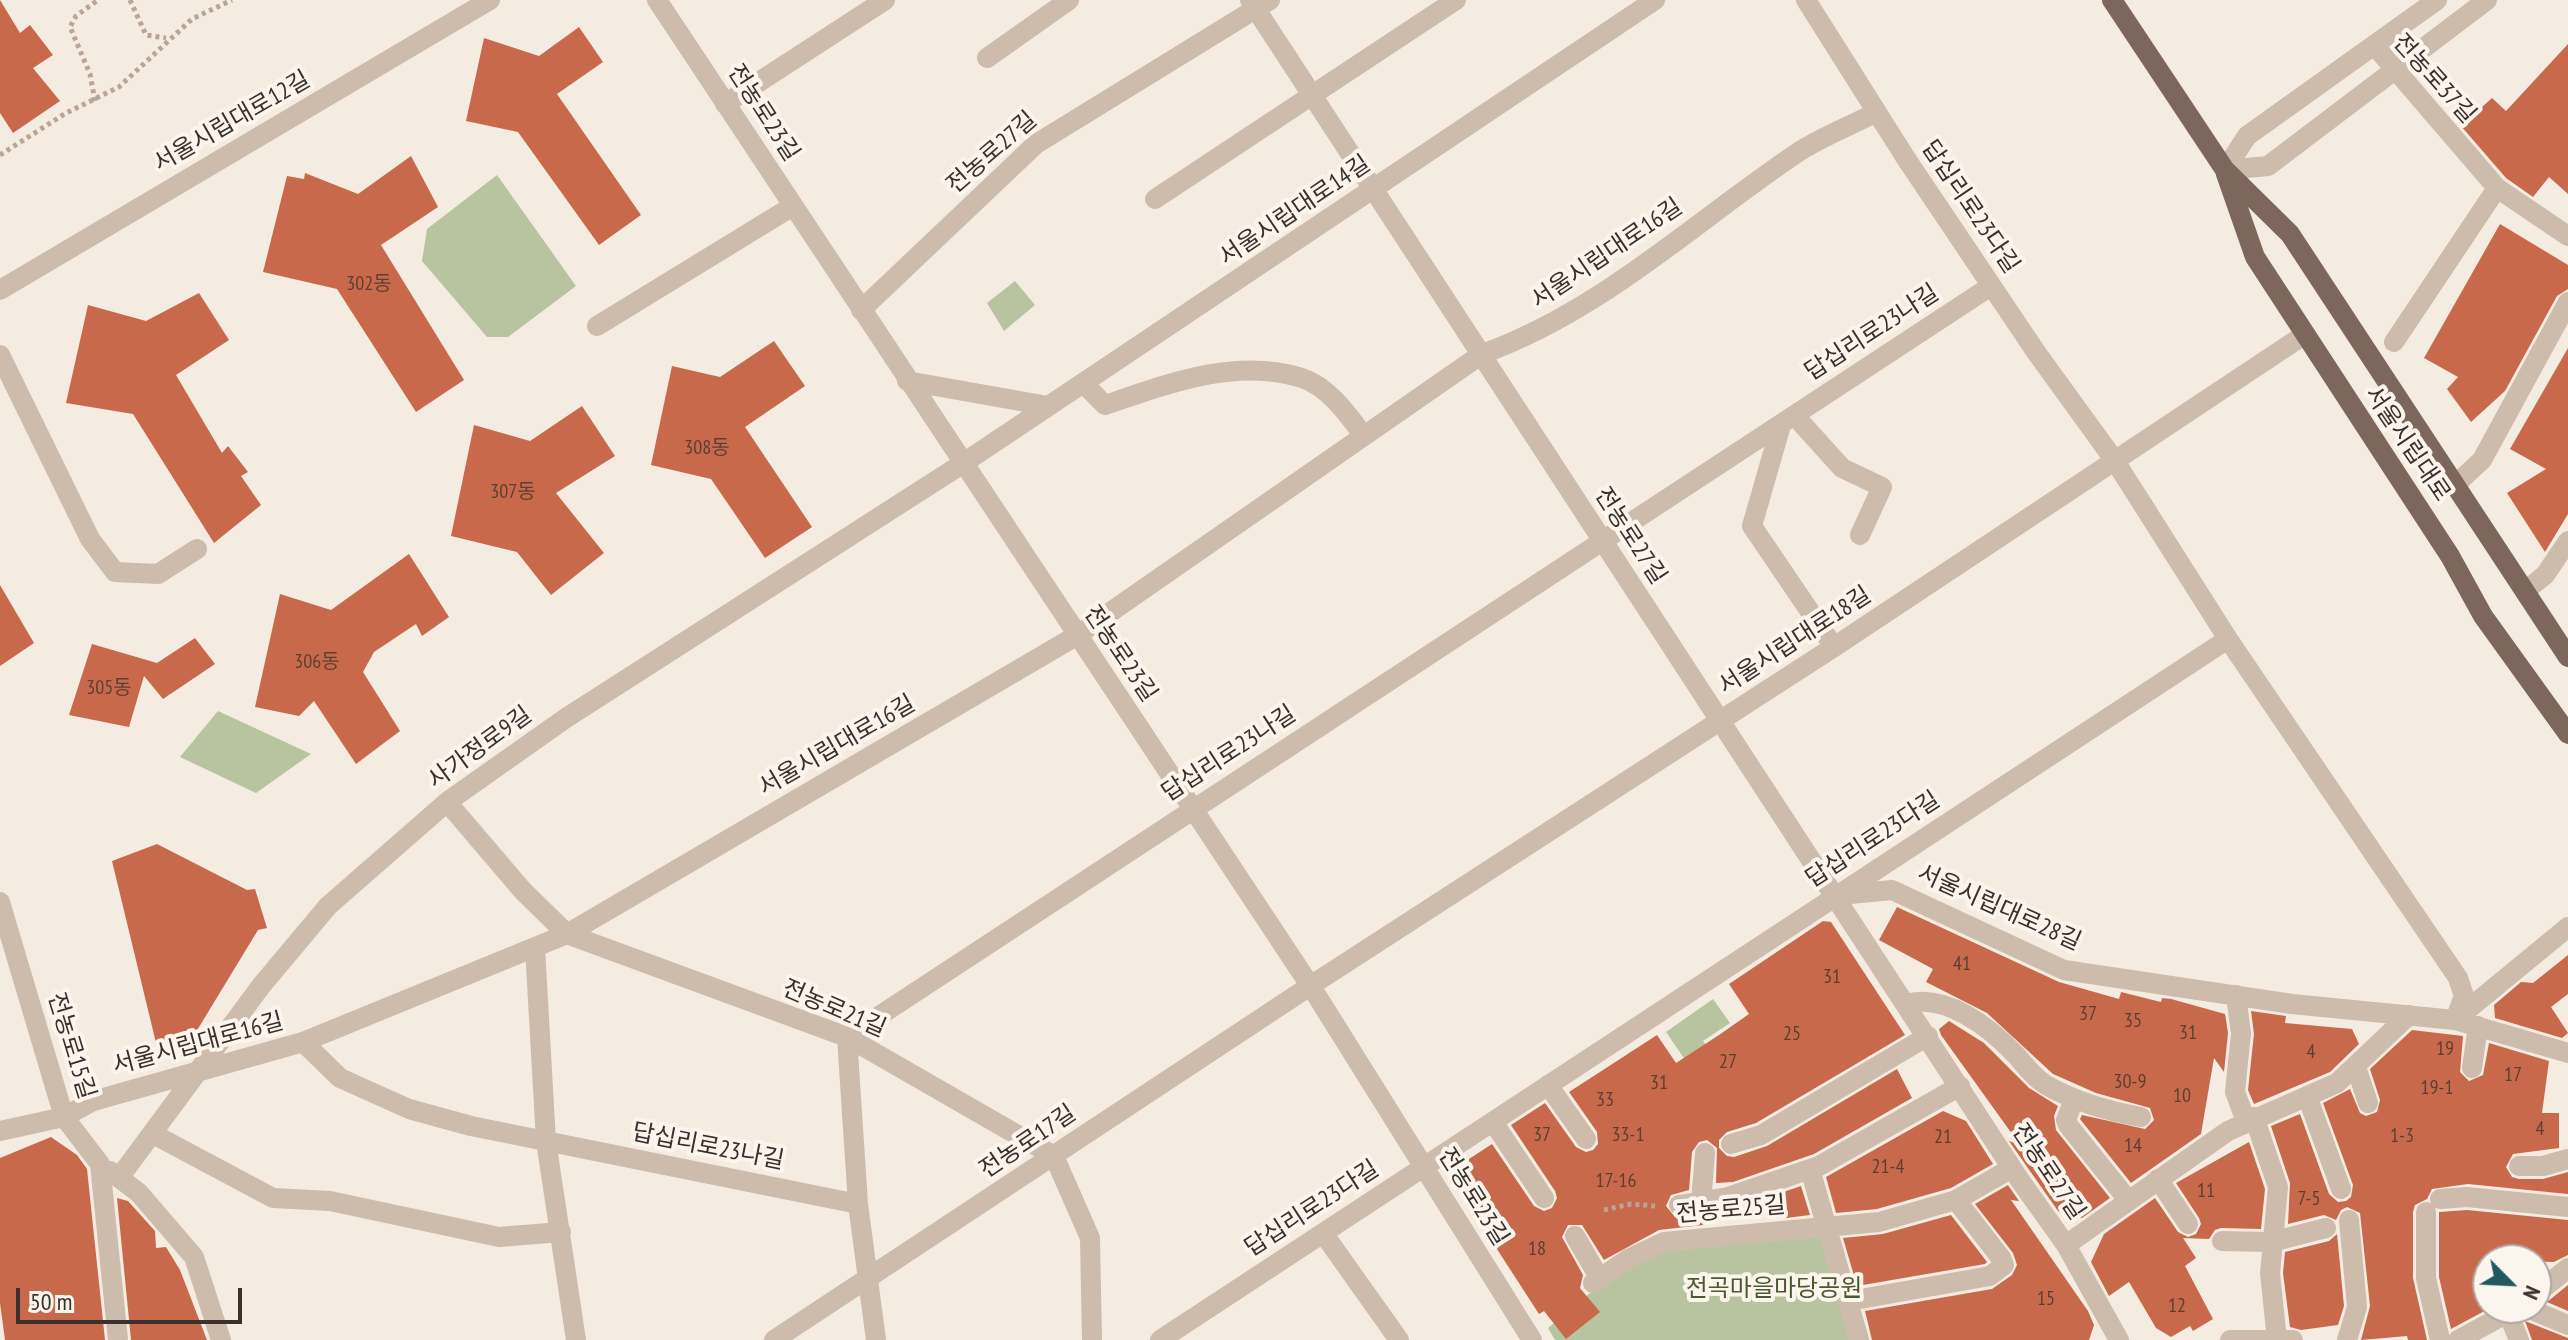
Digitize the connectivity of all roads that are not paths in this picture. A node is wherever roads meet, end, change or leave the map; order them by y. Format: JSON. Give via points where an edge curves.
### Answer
{"nodes":[{"id":1,"x":490,"y":0,"type":"edge"},
{"id":2,"x":657,"y":0,"type":"edge"},
{"id":3,"x":885,"y":0,"type":"edge"},
{"id":4,"x":1069,"y":0,"type":"edge"},
{"id":5,"x":1456,"y":0,"type":"edge"},
{"id":6,"x":1655,"y":0,"type":"edge"},
{"id":7,"x":1806,"y":0,"type":"edge"},
{"id":8,"x":2112,"y":0,"type":"edge"},
{"id":9,"x":2437,"y":0,"type":"edge"},
{"id":10,"x":2487,"y":0,"type":"edge"},
{"id":11,"x":1259,"y":3,"type":"edge"},
{"id":12,"x":2375,"y":46,"type":"junction"},
{"id":13,"x":987,"y":58,"type":"dead end"},
{"id":14,"x":2395,"y":69,"type":"junction"},
{"id":15,"x":1312,"y":94,"type":"junction"},
{"id":16,"x":725,"y":104,"type":"junction"},
{"id":17,"x":1877,"y":112,"type":"junction"},
{"id":18,"x":2225,"y":170,"type":"junction"},
{"id":19,"x":2497,"y":188,"type":"junction"},
{"id":20,"x":1375,"y":189,"type":"junction"},
{"id":21,"x":1155,"y":199,"type":"dead end"},
{"id":22,"x":793,"y":206,"type":"junction"},
{"id":23,"x":2568,"y":236,"type":"edge"},
{"id":24,"x":1991,"y":286,"type":"junction"},
{"id":25,"x":0,"y":290,"type":"edge"},
{"id":26,"x":2568,"y":302,"type":"edge"},
{"id":27,"x":861,"y":310,"type":"junction"},
{"id":28,"x":597,"y":326,"type":"dead end"},
{"id":29,"x":2304,"y":335,"type":"junction"},
{"id":30,"x":2394,"y":342,"type":"dead end"},
{"id":31,"x":1482,"y":354,"type":"junction"},
{"id":32,"x":0,"y":355,"type":"edge"},
{"id":33,"x":907,"y":381,"type":"junction"},
{"id":34,"x":1083,"y":383,"type":"junction"},
{"id":35,"x":1048,"y":406,"type":"junction"},
{"id":36,"x":1788,"y":420,"type":"junction"},
{"id":37,"x":1364,"y":436,"type":"junction"},
{"id":38,"x":2115,"y":461,"type":"junction"},
{"id":39,"x":962,"y":464,"type":"junction"},
{"id":40,"x":2455,"y":485,"type":"junction"},
{"id":41,"x":1860,"y":535,"type":"dead end"},
{"id":42,"x":2568,"y":541,"type":"edge"},
{"id":43,"x":1603,"y":542,"type":"junction"},
{"id":44,"x":197,"y":549,"type":"dead end"},
{"id":45,"x":2525,"y":591,"type":"junction"},
{"id":46,"x":1076,"y":636,"type":"junction"},
{"id":47,"x":2228,"y":639,"type":"junction"},
{"id":48,"x":1834,"y":647,"type":"junction"},
{"id":49,"x":2568,"y":657,"type":"edge"},
{"id":50,"x":1720,"y":721,"type":"junction"},
{"id":51,"x":2568,"y":734,"type":"edge"},
{"id":52,"x":447,"y":802,"type":"junction"},
{"id":53,"x":1192,"y":809,"type":"junction"},
{"id":54,"x":1836,"y":896,"type":"junction"},
{"id":55,"x":0,"y":902,"type":"edge"},
{"id":56,"x":2568,"y":927,"type":"edge"},
{"id":57,"x":567,"y":934,"type":"junction"},
{"id":58,"x":535,"y":948,"type":"junction"},
{"id":59,"x":1310,"y":986,"type":"junction"},
{"id":60,"x":2236,"y":995,"type":"junction"},
{"id":61,"x":1906,"y":1004,"type":"junction"},
{"id":62,"x":2409,"y":1015,"type":"junction"},
{"id":63,"x":2455,"y":1020,"type":"junction"},
{"id":64,"x":2478,"y":1026,"type":"junction"},
{"id":65,"x":1928,"y":1036,"type":"junction"},
{"id":66,"x":847,"y":1037,"type":"junction"},
{"id":67,"x":303,"y":1042,"type":"junction"},
{"id":68,"x":2568,"y":1053,"type":"edge"},
{"id":69,"x":2356,"y":1067,"type":"junction"},
{"id":70,"x":2472,"y":1068,"type":"dead end"},
{"id":71,"x":196,"y":1072,"type":"junction"},
{"id":72,"x":1548,"y":1085,"type":"junction"},
{"id":73,"x":1960,"y":1086,"type":"junction"},
{"id":74,"x":2307,"y":1096,"type":"junction"},
{"id":75,"x":2074,"y":1099,"type":"junction"},
{"id":76,"x":2368,"y":1103,"type":"dead end"},
{"id":77,"x":64,"y":1117,"type":"junction"},
{"id":78,"x":2141,"y":1117,"type":"dead end"},
{"id":79,"x":2250,"y":1119,"type":"junction"},
{"id":80,"x":1493,"y":1122,"type":"junction"},
{"id":81,"x":0,"y":1131,"type":"edge"},
{"id":82,"x":153,"y":1134,"type":"junction"},
{"id":83,"x":1586,"y":1139,"type":"dead end"},
{"id":84,"x":546,"y":1141,"type":"junction"},
{"id":85,"x":1731,"y":1144,"type":"dead end"},
{"id":86,"x":1705,"y":1153,"type":"dead end"},
{"id":87,"x":1054,"y":1156,"type":"junction"},
{"id":88,"x":2568,"y":1159,"type":"edge"},
{"id":89,"x":100,"y":1164,"type":"junction"},
{"id":90,"x":2519,"y":1166,"type":"dead end"},
{"id":91,"x":1423,"y":1168,"type":"junction"},
{"id":92,"x":2012,"y":1168,"type":"junction"},
{"id":93,"x":1810,"y":1169,"type":"junction"},
{"id":94,"x":119,"y":1178,"type":"junction"},
{"id":95,"x":2158,"y":1179,"type":"junction"},
{"id":96,"x":2341,"y":1189,"type":"dead end"},
{"id":97,"x":1544,"y":1198,"type":"dead end"},
{"id":98,"x":1956,"y":1200,"type":"junction"},
{"id":99,"x":2128,"y":1200,"type":"junction"},
{"id":100,"x":1701,"y":1203,"type":"junction"},
{"id":101,"x":858,"y":1204,"type":"junction"},
{"id":102,"x":1679,"y":1205,"type":"road end"},
{"id":103,"x":2568,"y":1207,"type":"edge"},
{"id":104,"x":2349,"y":1220,"type":"dead end"},
{"id":105,"x":2188,"y":1224,"type":"dead end"},
{"id":106,"x":1829,"y":1227,"type":"junction"},
{"id":107,"x":2326,"y":1228,"type":"dead end"},
{"id":108,"x":561,"y":1232,"type":"junction"},
{"id":109,"x":1323,"y":1233,"type":"junction"},
{"id":110,"x":1575,"y":1236,"type":"dead end"},
{"id":111,"x":2222,"y":1241,"type":"dead end"},
{"id":112,"x":2271,"y":1242,"type":"junction"},
{"id":113,"x":2066,"y":1245,"type":"junction"},
{"id":114,"x":2568,"y":1268,"type":"edge"},
{"id":115,"x":868,"y":1280,"type":"junction"},
{"id":116,"x":2552,"y":1281,"type":"edge"},
{"id":117,"x":1849,"y":1301,"type":"junction"},
{"id":118,"x":2489,"y":1324,"type":"edge"},
{"id":119,"x":118,"y":1340,"type":"edge"},
{"id":120,"x":221,"y":1340,"type":"edge"},
{"id":121,"x":576,"y":1340,"type":"edge"},
{"id":122,"x":775,"y":1340,"type":"edge"},
{"id":123,"x":876,"y":1340,"type":"edge"},
{"id":124,"x":1092,"y":1340,"type":"edge"},
{"id":125,"x":1160,"y":1340,"type":"edge"},
{"id":126,"x":1399,"y":1340,"type":"edge"},
{"id":127,"x":1532,"y":1340,"type":"edge"},
{"id":128,"x":1859,"y":1340,"type":"edge"},
{"id":129,"x":2119,"y":1340,"type":"edge"},
{"id":130,"x":2230,"y":1340,"type":"edge"},
{"id":131,"x":2277,"y":1340,"type":"edge"},
{"id":132,"x":2293,"y":1340,"type":"edge"},
{"id":133,"x":2347,"y":1340,"type":"edge"},
{"id":134,"x":2440,"y":1340,"type":"edge"},
{"id":135,"x":2458,"y":1340,"type":"edge"}],
"edges":[{"from":1,"to":25,"type":"street","name":"서울시립대로12길"},
{"from":2,"to":16,"type":"street","name":"전농로23길"},
{"from":3,"to":16,"type":"street"},
{"from":4,"to":13,"type":"street"},
{"from":5,"to":15,"type":"street"},
{"from":6,"to":20,"type":"street","name":"서울시립대로14길"},
{"from":7,"to":17,"type":"street","name":"답십리로23다길"},
{"from":8,"to":18,"type":"main road","name":"서울시립대로"},
{"from":9,"to":12,"type":"street"},
{"from":10,"to":14,"type":"street"},
{"from":11,"to":15,"type":"street","name":"전농로27길"},
{"from":11,"to":27,"type":"street","name":"전농로27길","via":[[1036,144]]},
{"from":12,"to":14,"type":"street","name":"전농로37길"},
{"from":12,"to":18,"type":"street","name":"전농로37길","via":[[2247,136]]},
{"from":14,"to":18,"type":"street","via":[[2268,166]]},
{"from":14,"to":19,"type":"street","name":"전농로37길"},
{"from":15,"to":20,"type":"street","name":"전농로27길"},
{"from":15,"to":21,"type":"street"},
{"from":16,"to":22,"type":"street","name":"전농로23길"},
{"from":17,"to":24,"type":"street","name":"답십리로23다길"},
{"from":17,"to":31,"type":"street","name":"서울시립대로16길","via":[[1802,150],[1639,269],[1529,337]]},
{"from":18,"to":29,"type":"main road","name":"서울시립대로","via":[[2255,257]]},
{"from":18,"to":40,"type":"main road","name":"서울시립대로","via":[[2290,234]]},
{"from":19,"to":23,"type":"street","name":"전농로37길"},
{"from":19,"to":30,"type":"street"},
{"from":20,"to":31,"type":"street","name":"전농로27길"},
{"from":20,"to":34,"type":"street","name":"서울시립대로14길"},
{"from":22,"to":27,"type":"street","name":"전농로23길"},
{"from":22,"to":28,"type":"street"},
{"from":24,"to":36,"type":"street","name":"답십리로23나길"},
{"from":24,"to":38,"type":"street","name":"답십리로23다길"},
{"from":26,"to":40,"type":"street","name":"서울시립대로","via":[[2482,460]]},
{"from":27,"to":33,"type":"street","name":"전농로23길"},
{"from":29,"to":38,"type":"street","name":"서울시립대로18길"},
{"from":29,"to":51,"type":"main road","name":"서울시립대로","via":[[2450,556],[2483,616]]},
{"from":31,"to":37,"type":"street","name":"서울시립대로16길"},
{"from":31,"to":43,"type":"street","name":"전농로27길"},
{"from":32,"to":44,"type":"street","via":[[90,539],[115,572],[158,574]]},
{"from":33,"to":35,"type":"street"},
{"from":33,"to":39,"type":"street","name":"전농로23길"},
{"from":34,"to":35,"type":"street","name":"서울시립대로14길"},
{"from":34,"to":37,"type":"street","via":[[1105,405],[1237,369],[1304,378],[1340,404]]},
{"from":35,"to":39,"type":"street","name":"서울시립대로14길"},
{"from":36,"to":41,"type":"street","via":[[1842,468],[1882,487]]},
{"from":36,"to":43,"type":"street","name":"답십리로23나길"},
{"from":36,"to":48,"type":"street","via":[[1752,526]]},
{"from":37,"to":46,"type":"street","name":"서울시립대로16길"},
{"from":38,"to":47,"type":"street","name":"답십리로23다길"},
{"from":38,"to":48,"type":"street","name":"서울시립대로18길"},
{"from":39,"to":46,"type":"street","name":"전농로23길"},
{"from":39,"to":52,"type":"street","name":"사가정로9길","via":[[566,718]]},
{"from":40,"to":45,"type":"main road","name":"서울시립대로"},
{"from":42,"to":45,"type":"street","via":[[2545,575]]},
{"from":43,"to":50,"type":"street","name":"전농로27길"},
{"from":43,"to":53,"type":"street","name":"답십리로23나길"},
{"from":45,"to":49,"type":"main road","name":"서울시립대로"},
{"from":46,"to":53,"type":"street","name":"전농로23길"},
{"from":46,"to":57,"type":"street","name":"서울시립대로16길"},
{"from":47,"to":54,"type":"street","name":"답십리로23다길"},
{"from":47,"to":63,"type":"street","name":"답십리로23다길","via":[[2458,978],[2464,996]]},
{"from":48,"to":50,"type":"street","name":"서울시립대로18길"},
{"from":50,"to":54,"type":"street","name":"전농로27길"},
{"from":50,"to":59,"type":"street","name":"서울시립대로18길"},
{"from":52,"to":57,"type":"street","name":"전농로21길"},
{"from":52,"to":71,"type":"street","name":"사가정로9길","via":[[328,906]]},
{"from":53,"to":59,"type":"street","name":"전농로23길"},
{"from":53,"to":66,"type":"street","name":"답십리로23나길"},
{"from":54,"to":60,"type":"street","name":"서울시립대로28길","via":[[1892,890],[2064,970]]},
{"from":54,"to":61,"type":"street","name":"전농로27길"},
{"from":54,"to":72,"type":"street","name":"답십리로23다길"},
{"from":55,"to":77,"type":"street","name":"전농로15길"},
{"from":56,"to":63,"type":"street"},
{"from":57,"to":58,"type":"street","name":"서울시립대로16길"},
{"from":57,"to":66,"type":"street","name":"전농로21길"},
{"from":58,"to":67,"type":"street","name":"서울시립대로16길"},
{"from":58,"to":84,"type":"street"},
{"from":59,"to":87,"type":"street","name":"전농로17길"},
{"from":59,"to":91,"type":"street","name":"전농로23길"},
{"from":60,"to":62,"type":"street","name":"서울시립대로28길"},
{"from":60,"to":79,"type":"street","via":[[2241,1040],[2235,1092]]},
{"from":61,"to":65,"type":"street","name":"전농로27길"},
{"from":61,"to":75,"type":"street","via":[[1932,1002],[1960,1012],[2036,1077]]},
{"from":62,"to":63,"type":"street","name":"서울시립대로28길"},
{"from":62,"to":69,"type":"street"},
{"from":63,"to":64,"type":"street","name":"서울시립대로28길"},
{"from":64,"to":68,"type":"street","name":"서울시립대로28길"},
{"from":64,"to":70,"type":"street"},
{"from":65,"to":73,"type":"street","name":"전농로27길"},
{"from":65,"to":85,"type":"street","via":[[1761,1135]]},
{"from":66,"to":87,"type":"street","name":"전농로21길"},
{"from":66,"to":101,"type":"street"},
{"from":67,"to":71,"type":"street","name":"서울시립대로16길"},
{"from":67,"to":84,"type":"street","name":"서울시립대로16길","via":[[340,1078],[409,1109]]},
{"from":69,"to":74,"type":"street","via":[[2337,1083]]},
{"from":69,"to":76,"type":"street"},
{"from":71,"to":77,"type":"street","name":"서울시립대로16길","via":[[93,1101]]},
{"from":71,"to":82,"type":"street","name":"사가정로9길"},
{"from":72,"to":80,"type":"street","name":"답십리로23다길"},
{"from":72,"to":83,"type":"street"},
{"from":73,"to":92,"type":"street","name":"전농로27길"},
{"from":73,"to":93,"type":"street","name":"전농로25길"},
{"from":74,"to":79,"type":"street"},
{"from":74,"to":96,"type":"street"},
{"from":75,"to":78,"type":"street"},
{"from":75,"to":99,"type":"street","via":[[2068,1125]]},
{"from":77,"to":81,"type":"street"},
{"from":77,"to":89,"type":"street","name":"전농로15길"},
{"from":79,"to":95,"type":"street"},
{"from":79,"to":112,"type":"street","via":[[2277,1179]]},
{"from":80,"to":91,"type":"street","name":"답십리로23다길"},
{"from":80,"to":97,"type":"street"},
{"from":82,"to":94,"type":"street","name":"사가정로9길"},
{"from":82,"to":108,"type":"street","via":[[273,1198],[330,1201],[499,1237]]},
{"from":84,"to":101,"type":"street","name":"답십리로23나길"},
{"from":84,"to":108,"type":"street"},
{"from":86,"to":100,"type":"street","name":"전농로25길"},
{"from":87,"to":115,"type":"street","name":"전농로17길"},
{"from":87,"to":124,"type":"street","via":[[1090,1238]]},
{"from":88,"to":90,"type":"street"},
{"from":89,"to":94,"type":"street","name":"전농로15길"},
{"from":89,"to":119,"type":"street"},
{"from":91,"to":109,"type":"street","name":"답십리로23다길"},
{"from":91,"to":127,"type":"street","name":"전농로23길"},
{"from":92,"to":98,"type":"street","name":"전농로25길"},
{"from":92,"to":113,"type":"street","name":"전농로27길"},
{"from":93,"to":100,"type":"street","name":"전농로25길"},
{"from":93,"to":106,"type":"street","name":"전농로25길"},
{"from":94,"to":120,"type":"street","name":"전농로15길","via":[[139,1193],[194,1257]]},
{"from":95,"to":99,"type":"street"},
{"from":95,"to":105,"type":"street"},
{"from":98,"to":106,"type":"street","name":"전농로25길","via":[[1879,1222]]},
{"from":98,"to":117,"type":"street","via":[[2001,1258],[2001,1271]]},
{"from":99,"to":113,"type":"street"},
{"from":100,"to":102,"type":"street","name":"전농로25길"},
{"from":101,"to":115,"type":"street"},
{"from":103,"to":134,"type":"street","via":[[2467,1197],[2433,1205],[2426,1278]]},
{"from":104,"to":133,"type":"street","via":[[2357,1307]]},
{"from":106,"to":110,"type":"street","name":"전농로25길","via":[[1664,1242],[1597,1281]]},
{"from":106,"to":117,"type":"street","name":"전농로25길"},
{"from":107,"to":112,"type":"street"},
{"from":108,"to":121,"type":"street"},
{"from":109,"to":125,"type":"street","name":"답십리로23다길"},
{"from":109,"to":126,"type":"street"},
{"from":111,"to":112,"type":"street"},
{"from":112,"to":131,"type":"street"},
{"from":113,"to":129,"type":"street","name":"전농로27길"},
{"from":114,"to":116,"type":"street"},
{"from":115,"to":122,"type":"street","name":"전농로17길"},
{"from":115,"to":123,"type":"street"},
{"from":117,"to":128,"type":"street","name":"전농로25길"},
{"from":118,"to":135,"type":"street"},
{"from":130,"to":131,"type":"street"},
{"from":131,"to":132,"type":"street"}]}
